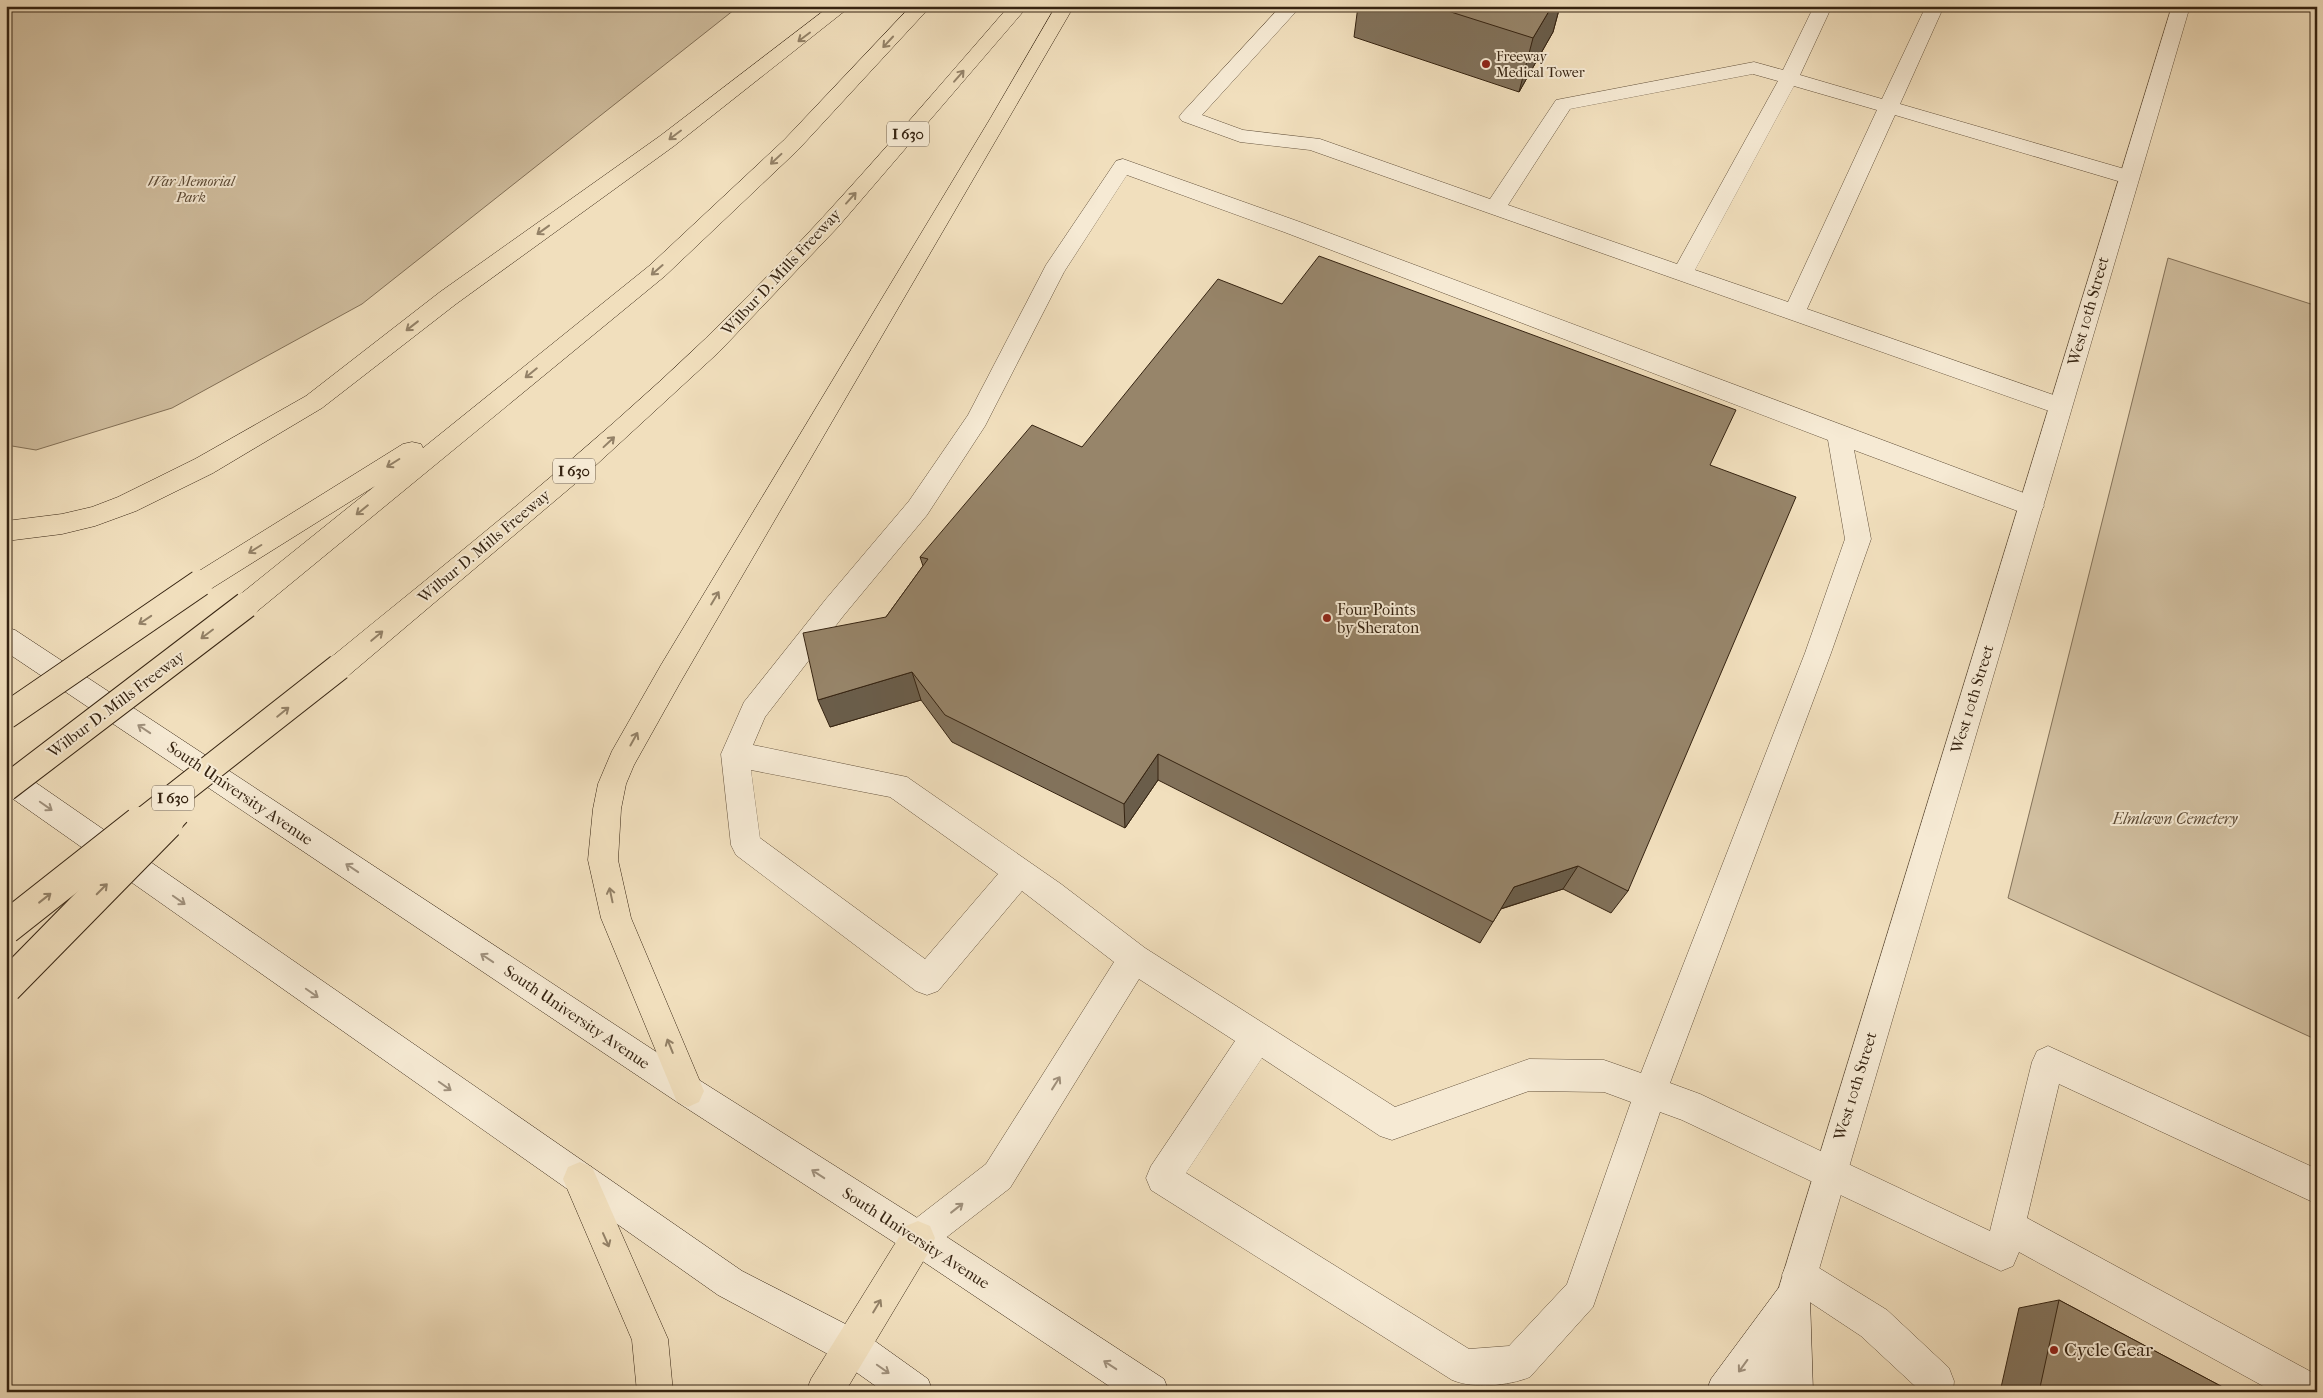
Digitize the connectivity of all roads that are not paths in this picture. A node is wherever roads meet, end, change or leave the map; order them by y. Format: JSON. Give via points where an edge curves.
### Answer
{"nodes":[{"id":1,"x":842,"y":6,"type":"edge"},
{"id":2,"x":922,"y":6,"type":"edge"},
{"id":3,"x":1019,"y":6,"type":"edge"},
{"id":4,"x":1065,"y":6,"type":"edge"},
{"id":5,"x":1292,"y":6,"type":"edge"},
{"id":6,"x":1823,"y":6,"type":"edge"},
{"id":7,"x":1935,"y":6,"type":"edge"},
{"id":8,"x":2181,"y":6,"type":"edge"},
{"id":9,"x":1789,"y":78,"type":"junction"},
{"id":10,"x":1890,"y":108,"type":"junction"},
{"id":11,"x":2128,"y":177,"type":"junction"},
{"id":12,"x":1495,"y":208,"type":"junction"},
{"id":13,"x":1682,"y":274,"type":"junction"},
{"id":14,"x":1794,"y":313,"type":"junction"},
{"id":15,"x":509,"y":391,"type":"junction"},
{"id":16,"x":2060,"y":406,"type":"junction"},
{"id":17,"x":1839,"y":435,"type":"junction"},
{"id":18,"x":2030,"y":506,"type":"junction"},
{"id":19,"x":6,"y":531,"type":"edge"},
{"id":20,"x":6,"y":638,"type":"edge"},
{"id":21,"x":6,"y":716,"type":"edge"},
{"id":22,"x":253,"y":735,"type":"junction"},
{"id":23,"x":735,"y":754,"type":"junction"},
{"id":24,"x":6,"y":778,"type":"edge"},
{"id":25,"x":6,"y":788,"type":"edge"},
{"id":26,"x":1019,"y":872,"type":"junction"},
{"id":27,"x":6,"y":928,"type":"edge"},
{"id":28,"x":1134,"y":958,"type":"junction"},
{"id":29,"x":6,"y":987,"type":"edge"},
{"id":30,"x":1256,"y":1037,"type":"junction"},
{"id":31,"x":688,"y":1091,"type":"junction"},
{"id":32,"x":1650,"y":1092,"type":"junction"},
{"id":33,"x":1829,"y":1172,"type":"junction"},
{"id":34,"x":580,"y":1179,"type":"junction"},
{"id":35,"x":2317,"y":1187,"type":"edge"},
{"id":36,"x":2008,"y":1227,"type":"junction"},
{"id":37,"x":918,"y":1238,"type":"junction"},
{"id":38,"x":1796,"y":1287,"type":"junction"},
{"id":39,"x":852,"y":1347,"type":"junction"},
{"id":40,"x":654,"y":1392,"type":"edge"},
{"id":41,"x":824,"y":1392,"type":"edge"},
{"id":42,"x":915,"y":1392,"type":"edge"},
{"id":43,"x":1151,"y":1392,"type":"edge"},
{"id":44,"x":1724,"y":1392,"type":"edge"},
{"id":45,"x":1765,"y":1392,"type":"edge"},
{"id":46,"x":1795,"y":1392,"type":"edge"},
{"id":47,"x":1935,"y":1392,"type":"edge"},
{"id":48,"x":2311,"y":1392,"type":"edge"}],
"edges":[{"from":1,"to":19,"type":"highway","one_way":true,"via":[[667,141],[448,298],[314,402],[204,466],[127,504],[62,524]]},
{"from":2,"to":15,"type":"highway","name":"Wilbur D. Mills Freeway","one_way":true,"via":[[791,145],[657,271]]},
{"from":22,"to":3,"type":"highway","name":"Wilbur D. Mills Freeway","number":"I 630","one_way":true,"bridge":true,"via":[[601,449],[712,345],[796,260]]},
{"from":31,"to":4,"type":"highway","one_way":true,"via":[[616,918],[603,860],[612,784],[671,673]]},
{"from":5,"to":12,"type":"main road","via":[[1189,117],[1240,136],[1313,144]]},
{"from":6,"to":9,"type":"main road"},
{"from":7,"to":10,"type":"main road"},
{"from":8,"to":11,"type":"main road","name":"West 10th Street"},
{"from":9,"to":10,"type":"main road"},
{"from":9,"to":12,"type":"main road","via":[[1754,68],[1563,104]]},
{"from":9,"to":13,"type":"main road"},
{"from":10,"to":11,"type":"main road"},
{"from":10,"to":14,"type":"main road"},
{"from":11,"to":16,"type":"main road","name":"West 10th Street"},
{"from":12,"to":13,"type":"main road"},
{"from":13,"to":14,"type":"main road"},
{"from":14,"to":16,"type":"main road"},
{"from":15,"to":21,"type":"highway","one_way":true,"bridge":true,"via":[[200,582]]},
{"from":15,"to":25,"type":"highway","name":"Wilbur D. Mills Freeway","one_way":true,"bridge":true,"via":[[246,605]]},
{"from":16,"to":18,"type":"main road","name":"West 10th Street"},
{"from":17,"to":18,"type":"main road"},
{"from":17,"to":23,"type":"main road","via":[[1123,166],[1054,270],[977,420],[918,508],[754,710]]},
{"from":17,"to":32,"type":"main road","via":[[1858,539],[1818,654]]},
{"from":18,"to":33,"type":"main road","name":"West 10th Street"},
{"from":31,"to":20,"type":"main road","name":"South University Avenue","one_way":true},
{"from":27,"to":22,"type":"highway","name":"Wilbur D. Mills Freeway","number":"I 630","one_way":true,"bridge":true},
{"from":29,"to":22,"type":"highway","one_way":true,"bridge":true},
{"from":23,"to":26,"type":"main road","via":[[897,786]]},
{"from":23,"to":26,"type":"main road","via":[[746,845],[927,980]]},
{"from":24,"to":34,"type":"main road","one_way":true},
{"from":26,"to":28,"type":"main road"},
{"from":28,"to":30,"type":"main road"},
{"from":37,"to":28,"type":"main road","one_way":true,"via":[[998,1176]]},
{"from":30,"to":32,"type":"main road","via":[[1392,1124],[1529,1075],[1604,1076]]},
{"from":30,"to":32,"type":"main road","via":[[1164,1178],[1465,1367],[1517,1364],[1581,1295]]},
{"from":37,"to":31,"type":"main road","name":"South University Avenue","one_way":true},
{"from":32,"to":33,"type":"main road","via":[[1688,1106]]},
{"from":33,"to":36,"type":"main road","via":[[2001,1254]]},
{"from":33,"to":38,"type":"main road","name":"West 10th Street"},
{"from":34,"to":39,"type":"main road","via":[[730,1283]]},
{"from":34,"to":40,"type":"highway","one_way":true,"via":[[650,1339]]},
{"from":35,"to":36,"type":"main road","via":[[2048,1062]]},
{"from":36,"to":48,"type":"main road"},
{"from":39,"to":37,"type":"highway","one_way":true},
{"from":43,"to":37,"type":"main road","name":"South University Avenue","one_way":true},
{"from":38,"to":44,"type":"main road","one_way":true},
{"from":38,"to":45,"type":"main road","name":"West 10th Street"},
{"from":38,"to":46,"type":"main road"},
{"from":38,"to":47,"type":"main road","via":[[1874,1323],[1936,1381]]},
{"from":39,"to":41,"type":"highway"},
{"from":39,"to":42,"type":"main road","one_way":true}]}
